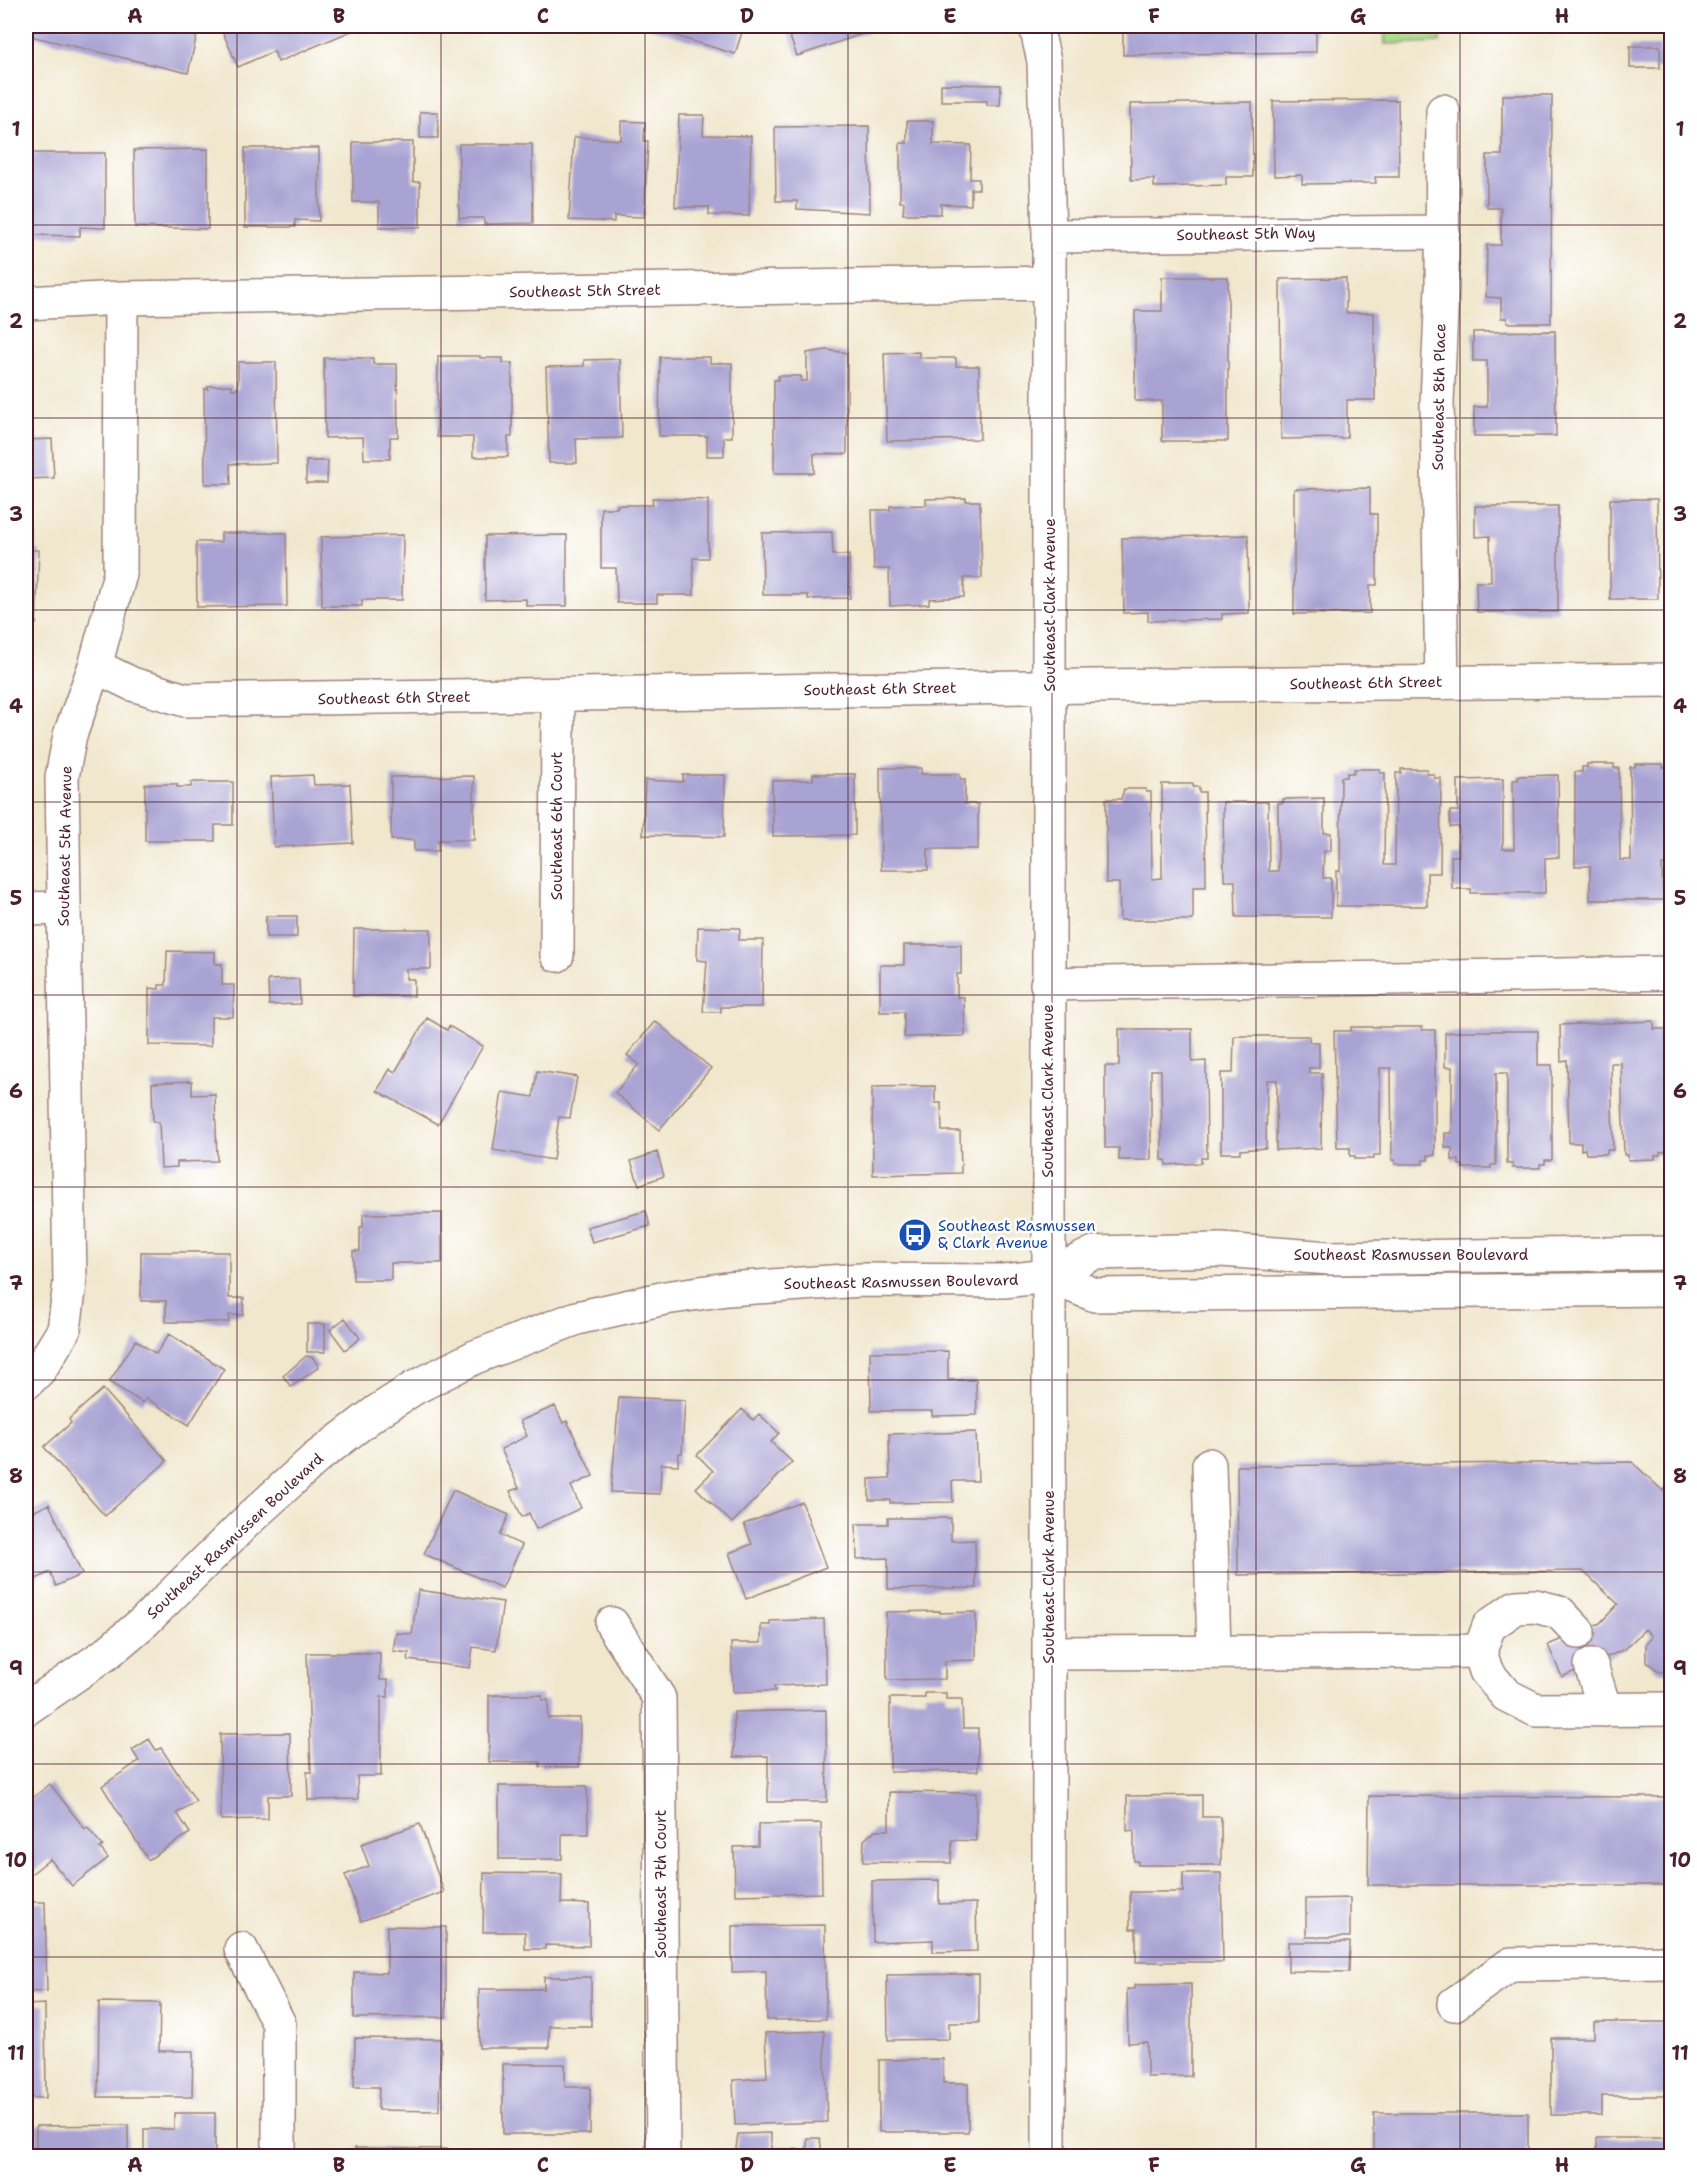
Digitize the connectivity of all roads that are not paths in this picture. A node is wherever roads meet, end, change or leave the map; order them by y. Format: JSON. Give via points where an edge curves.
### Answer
{"nodes":[{"id":1,"x":1036,"y":26,"type":"edge"},
{"id":2,"x":1443,"y":111,"type":"dead end"},
{"id":3,"x":1443,"y":232,"type":"junction"},
{"id":4,"x":1049,"y":236,"type":"junction"},
{"id":5,"x":1048,"y":283,"type":"junction"},
{"id":6,"x":121,"y":298,"type":"junction"},
{"id":7,"x":26,"y":303,"type":"edge"},
{"id":8,"x":95,"y":666,"type":"junction"},
{"id":9,"x":1671,"y":680,"type":"edge"},
{"id":10,"x":1442,"y":683,"type":"junction"},
{"id":11,"x":1050,"y":686,"type":"junction"},
{"id":12,"x":558,"y":696,"type":"junction"},
{"id":13,"x":63,"y":908,"type":"junction"},
{"id":14,"x":26,"y":909,"type":"edge"},
{"id":15,"x":556,"y":955,"type":"dead end"},
{"id":16,"x":1671,"y":973,"type":"edge"},
{"id":17,"x":1047,"y":984,"type":"junction"},
{"id":18,"x":1671,"y":1253,"type":"edge"},
{"id":19,"x":1048,"y":1276,"type":"junction"},
{"id":20,"x":1671,"y":1289,"type":"edge"},
{"id":21,"x":26,"y":1383,"type":"edge"},
{"id":22,"x":1209,"y":1465,"type":"dead end"},
{"id":23,"x":612,"y":1624,"type":"dead end"},
{"id":24,"x":1578,"y":1632,"type":"dead end"},
{"id":25,"x":1480,"y":1651,"type":"junction"},
{"id":26,"x":1214,"y":1652,"type":"junction"},
{"id":27,"x":1049,"y":1653,"type":"junction"},
{"id":28,"x":1591,"y":1665,"type":"dead end"},
{"id":29,"x":26,"y":1709,"type":"edge"},
{"id":30,"x":1671,"y":1709,"type":"edge"},
{"id":31,"x":1605,"y":1710,"type":"junction"},
{"id":32,"x":242,"y":1948,"type":"dead end"},
{"id":33,"x":1671,"y":1962,"type":"edge"},
{"id":34,"x":1454,"y":2004,"type":"dead end"},
{"id":35,"x":279,"y":2157,"type":"edge"},
{"id":36,"x":663,"y":2157,"type":"edge"},
{"id":37,"x":1049,"y":2157,"type":"edge"}],
"edges":[{"from":1,"to":4,"type":"street","name":"Southeast Clark Avenue","via":[[1044,61]]},
{"from":2,"to":3,"type":"street","name":"Southeast 8th Place"},
{"from":3,"to":4,"type":"street","name":"Southeast 5th Way"},
{"from":3,"to":10,"type":"street","name":"Southeast 8th Place","via":[[1437,402]]},
{"from":4,"to":5,"type":"street","name":"Southeast Clark Avenue"},
{"from":5,"to":6,"type":"street","name":"Southeast 5th Street"},
{"from":5,"to":11,"type":"street","name":"Southeast Clark Avenue"},
{"from":6,"to":7,"type":"street","name":"Southeast 5th Street"},
{"from":6,"to":8,"type":"street","name":"Southeast 5th Avenue","via":[[120,574]]},
{"from":8,"to":12,"type":"street","name":"Southeast 6th Street","via":[[132,684],[185,700]]},
{"from":8,"to":13,"type":"street","name":"Southeast 5th Avenue","via":[[70,735],[62,777]]},
{"from":9,"to":10,"type":"street","name":"Southeast 6th Street"},
{"from":10,"to":11,"type":"street","name":"Southeast 6th Street"},
{"from":11,"to":12,"type":"street","name":"Southeast 6th Street"},
{"from":11,"to":17,"type":"street","name":"Southeast Clark Avenue"},
{"from":12,"to":15,"type":"street","name":"Southeast 6th Court"},
{"from":13,"to":14,"type":"street"},
{"from":13,"to":21,"type":"street","name":"Southeast 5th Avenue","via":[[70,1283],[64,1330],[40,1369]]},
{"from":16,"to":17,"type":"street"},
{"from":17,"to":19,"type":"street","name":"Southeast Clark Avenue"},
{"from":18,"to":19,"type":"street","name":"Southeast Rasmussen Boulevard","via":[[1330,1258],[1221,1250],[1094,1253]]},
{"from":19,"to":20,"type":"street","name":"Southeast Rasmussen Boulevard","via":[[1095,1295]]},
{"from":19,"to":27,"type":"street","name":"Southeast Clark Avenue"},
{"from":19,"to":29,"type":"street","name":"Southeast Rasmussen Boulevard","via":[[1004,1281],[807,1283],[694,1293],[577,1318],[475,1357],[414,1388],[342,1437],[249,1519],[137,1628]]},
{"from":22,"to":26,"type":"street"},
{"from":23,"to":36,"type":"street","name":"Southeast 7th Court","via":[[659,1698]]},
{"from":24,"to":25,"type":"street","via":[[1559,1612],[1535,1606],[1516,1607],[1489,1626]]},
{"from":25,"to":26,"type":"street"},
{"from":25,"to":31,"type":"street","via":[[1486,1671],[1506,1695],[1536,1710]]},
{"from":26,"to":27,"type":"street"},
{"from":27,"to":37,"type":"street","name":"Southeast Clark Avenue"},
{"from":28,"to":31,"type":"street"},
{"from":30,"to":31,"type":"street"},
{"from":32,"to":35,"type":"street","via":[[279,2024]]},
{"from":33,"to":34,"type":"street","via":[[1511,1964]]}]}
